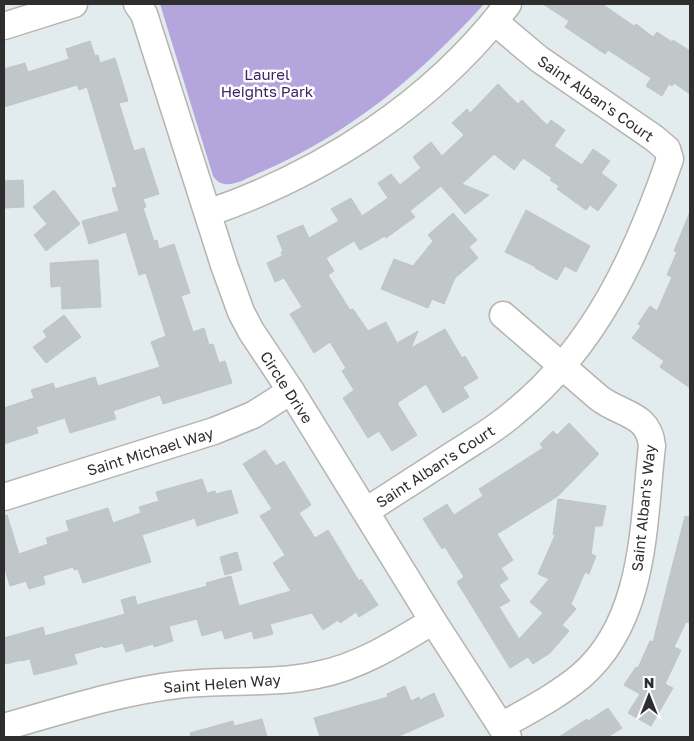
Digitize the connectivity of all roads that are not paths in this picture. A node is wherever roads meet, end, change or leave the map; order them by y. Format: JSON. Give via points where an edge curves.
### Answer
{"nodes":[{"id":1,"x":74,"y":4,"type":"edge"},
{"id":2,"x":137,"y":4,"type":"edge"},
{"id":3,"x":501,"y":13,"type":"edge"},
{"id":4,"x":4,"y":26,"type":"edge"},
{"id":5,"x":208,"y":212,"type":"junction"},
{"id":6,"x":503,"y":315,"type":"dead end"},
{"id":7,"x":561,"y":366,"type":"junction"},
{"id":8,"x":291,"y":391,"type":"junction"},
{"id":9,"x":4,"y":497,"type":"edge"},
{"id":10,"x":366,"y":511,"type":"junction"},
{"id":11,"x":433,"y":621,"type":"junction"},
{"id":12,"x":4,"y":726,"type":"edge"},
{"id":13,"x":505,"y":732,"type":"edge"}],
"edges":[{"from":1,"to":4,"type":"street"},
{"from":2,"to":5,"type":"street","name":"Circle Drive","via":[[144,14]]},
{"from":3,"to":5,"type":"street","via":[[482,37],[430,86],[368,134],[293,178]]},
{"from":3,"to":7,"type":"street","name":"Saint Alban's Court","via":[[539,59],[654,138],[669,154],[670,160],[622,278],[593,325]]},
{"from":5,"to":8,"type":"street","name":"Circle Drive","via":[[241,312]]},
{"from":6,"to":7,"type":"street","name":"Saint Alban's Way"},
{"from":7,"to":10,"type":"street","name":"Saint Alban's Court","via":[[530,399],[496,427]]},
{"from":7,"to":13,"type":"street","name":"Saint Alban's Way","via":[[606,404],[636,417],[649,430],[652,446],[639,562],[620,622],[599,657],[584,673]]},
{"from":8,"to":9,"type":"street","name":"Saint Michael Way","via":[[253,415],[214,431]]},
{"from":8,"to":10,"type":"street","name":"Circle Drive"},
{"from":10,"to":11,"type":"street","name":"Circle Drive"},
{"from":11,"to":12,"type":"street","name":"Saint Helen Way","via":[[371,656],[325,673],[291,679],[206,682],[152,689]]},
{"from":11,"to":13,"type":"street","name":"Circle Drive"}]}
